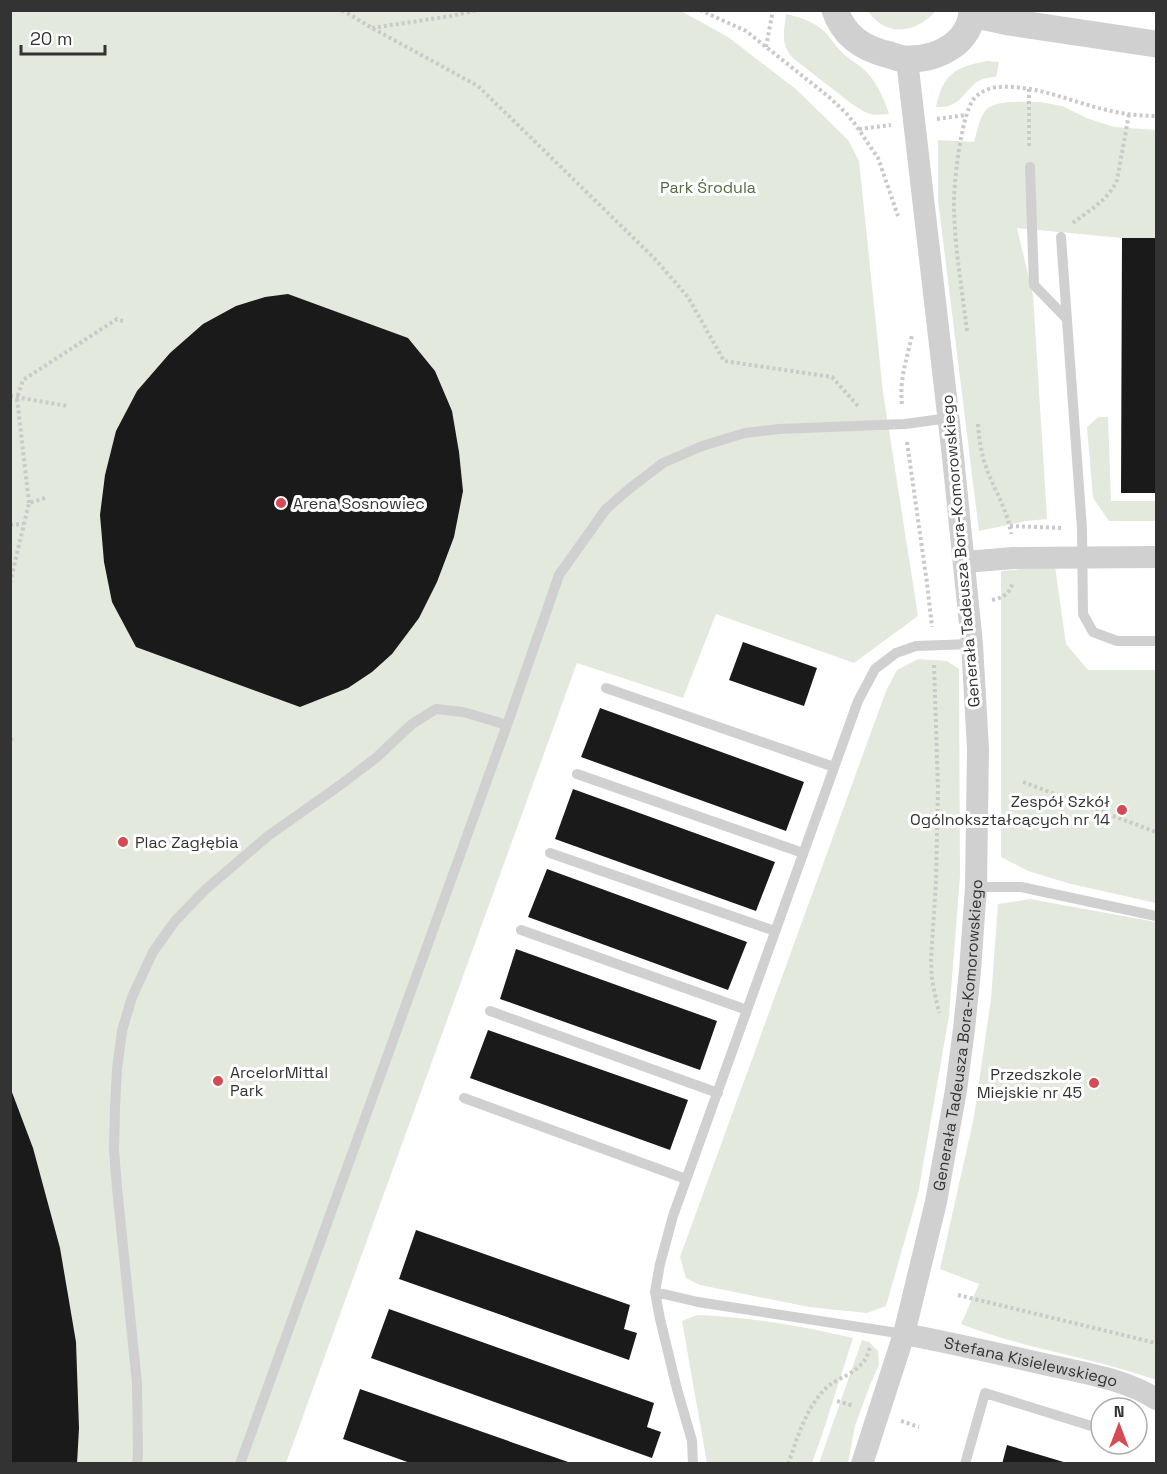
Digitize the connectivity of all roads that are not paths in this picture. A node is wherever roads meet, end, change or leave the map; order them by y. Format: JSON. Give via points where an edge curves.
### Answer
{"nodes":[{"id":1,"x":835,"y":10,"type":"edge"},
{"id":2,"x":972,"y":13,"type":"edge"},
{"id":3,"x":1156,"y":44,"type":"edge"},
{"id":4,"x":907,"y":60,"type":"junction"},
{"id":5,"x":1030,"y":167,"type":"road end"},
{"id":6,"x":1060,"y":237,"type":"road end"},
{"id":7,"x":1066,"y":319,"type":"junction"},
{"id":8,"x":949,"y":418,"type":"junction"},
{"id":9,"x":1156,"y":557,"type":"edge"},
{"id":10,"x":1081,"y":558,"type":"junction"},
{"id":11,"x":965,"y":562,"type":"junction"},
{"id":12,"x":1156,"y":641,"type":"edge"},
{"id":13,"x":972,"y":644,"type":"junction"},
{"id":14,"x":606,"y":688,"type":"dead end"},
{"id":15,"x":507,"y":726,"type":"junction"},
{"id":16,"x":834,"y":767,"type":"junction"},
{"id":17,"x":577,"y":774,"type":"dead end"},
{"id":18,"x":550,"y":853,"type":"dead end"},
{"id":19,"x":803,"y":853,"type":"junction"},
{"id":20,"x":976,"y":887,"type":"junction"},
{"id":21,"x":1156,"y":916,"type":"edge"},
{"id":22,"x":520,"y":930,"type":"dead end"},
{"id":23,"x":775,"y":931,"type":"junction"},
{"id":24,"x":747,"y":1010,"type":"junction"},
{"id":25,"x":490,"y":1011,"type":"dead end"},
{"id":26,"x":718,"y":1093,"type":"junction"},
{"id":27,"x":464,"y":1098,"type":"dead end"},
{"id":28,"x":686,"y":1179,"type":"junction"},
{"id":29,"x":655,"y":1292,"type":"junction"},
{"id":30,"x":904,"y":1334,"type":"junction"},
{"id":31,"x":1156,"y":1399,"type":"edge"},
{"id":32,"x":1089,"y":1425,"type":"edge"},
{"id":33,"x":137,"y":1464,"type":"edge"},
{"id":34,"x":240,"y":1464,"type":"edge"},
{"id":35,"x":693,"y":1464,"type":"edge"},
{"id":36,"x":862,"y":1464,"type":"edge"},
{"id":37,"x":965,"y":1464,"type":"edge"}],
"edges":[{"from":1,"to":4,"type":"street","via":[[844,29],[857,41],[872,50]]},
{"from":2,"to":3,"type":"street"},
{"from":2,"to":4,"type":"street","via":[[968,31],[956,45]]},
{"from":4,"to":8,"type":"street","name":"Generała Tadeusza Bora-Komorowskiego"},
{"from":5,"to":7,"type":"lane","via":[[1034,285]]},
{"from":6,"to":7,"type":"lane"},
{"from":7,"to":10,"type":"lane"},
{"from":8,"to":11,"type":"street","name":"Generała Tadeusza Bora-Komorowskiego"},
{"from":8,"to":15,"type":"lane","via":[[745,433],[663,463],[606,509],[559,575]]},
{"from":9,"to":10,"type":"street"},
{"from":10,"to":11,"type":"street"},
{"from":10,"to":12,"type":"lane","via":[[1083,614],[1093,632],[1117,641]]},
{"from":11,"to":13,"type":"street","name":"Generała Tadeusza Bora-Komorowskiego"},
{"from":13,"to":16,"type":"lane","via":[[916,646],[896,652],[875,669],[858,700]]},
{"from":13,"to":20,"type":"street","name":"Generała Tadeusza Bora-Komorowskiego","via":[[978,749]]},
{"from":14,"to":16,"type":"lane"},
{"from":15,"to":33,"type":"lane","via":[[463,712],[436,709],[412,724],[377,757],[268,836],[206,889],[175,921],[153,952],[132,997],[122,1031],[114,1108],[117,1188],[136,1383]]},
{"from":15,"to":34,"type":"lane"},
{"from":16,"to":19,"type":"lane"},
{"from":17,"to":19,"type":"lane"},
{"from":18,"to":23,"type":"lane"},
{"from":19,"to":23,"type":"lane"},
{"from":20,"to":21,"type":"lane","via":[[1021,887]]},
{"from":20,"to":30,"type":"street","name":"Generała Tadeusza Bora-Komorowskiego","via":[[956,1090],[936,1202]]},
{"from":22,"to":24,"type":"lane"},
{"from":23,"to":24,"type":"lane"},
{"from":24,"to":26,"type":"lane"},
{"from":25,"to":26,"type":"lane"},
{"from":26,"to":28,"type":"lane"},
{"from":27,"to":28,"type":"lane"},
{"from":28,"to":29,"type":"lane"},
{"from":29,"to":30,"type":"lane"},
{"from":29,"to":35,"type":"lane","via":[[692,1441]]},
{"from":30,"to":31,"type":"street","name":"Stefana Kisielewskiego","via":[[1098,1377],[1142,1390]]},
{"from":30,"to":36,"type":"street","name":"Generała Tadeusza Bora-Komorowskiego"},
{"from":32,"to":37,"type":"lane","via":[[985,1393]]}]}
